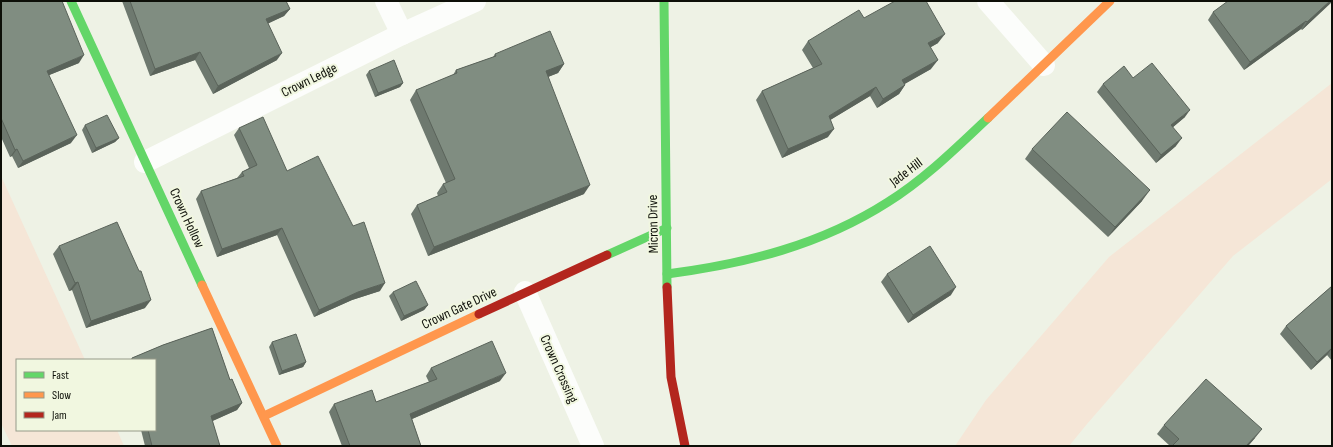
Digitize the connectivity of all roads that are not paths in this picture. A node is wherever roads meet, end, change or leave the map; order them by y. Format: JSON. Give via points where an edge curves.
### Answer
{"nodes":[{"id":1,"x":71,"y":1,"type":"edge"},
{"id":2,"x":386,"y":1,"type":"edge"},
{"id":3,"x":475,"y":1,"type":"edge"},
{"id":4,"x":664,"y":1,"type":"edge"},
{"id":5,"x":988,"y":1,"type":"edge"},
{"id":6,"x":1110,"y":1,"type":"edge"},
{"id":7,"x":402,"y":34,"type":"junction"},
{"id":8,"x":1044,"y":65,"type":"junction"},
{"id":9,"x":145,"y":162,"type":"junction"},
{"id":10,"x":667,"y":228,"type":"junction"},
{"id":11,"x":667,"y":274,"type":"junction"},
{"id":12,"x":525,"y":292,"type":"junction"},
{"id":13,"x":264,"y":416,"type":"junction"},
{"id":14,"x":278,"y":446,"type":"edge"},
{"id":15,"x":593,"y":446,"type":"edge"},
{"id":16,"x":684,"y":446,"type":"edge"}],
"edges":[{"from":1,"to":9,"type":"street","name":"Crown Hollow"},
{"from":2,"to":7,"type":"street"},
{"from":3,"to":7,"type":"street","name":"Crown Ledge"},
{"from":4,"to":10,"type":"street","name":"Micron Drive"},
{"from":5,"to":8,"type":"street"},
{"from":6,"to":8,"type":"street","name":"Jade Hill"},
{"from":7,"to":9,"type":"street","name":"Crown Ledge"},
{"from":8,"to":11,"type":"street","name":"Jade Hill","via":[[928,174],[888,202],[845,226],[801,246],[754,260],[706,270]]},
{"from":9,"to":13,"type":"street","name":"Crown Hollow"},
{"from":10,"to":11,"type":"street","name":"Micron Drive"},
{"from":10,"to":12,"type":"street","name":"Crown Gate Drive"},
{"from":11,"to":16,"type":"street","name":"Micron Drive","via":[[671,377]]},
{"from":12,"to":13,"type":"street","name":"Crown Gate Drive"},
{"from":12,"to":15,"type":"street","name":"Crown Crossing"},
{"from":13,"to":14,"type":"street","name":"Crown Hollow"}]}
